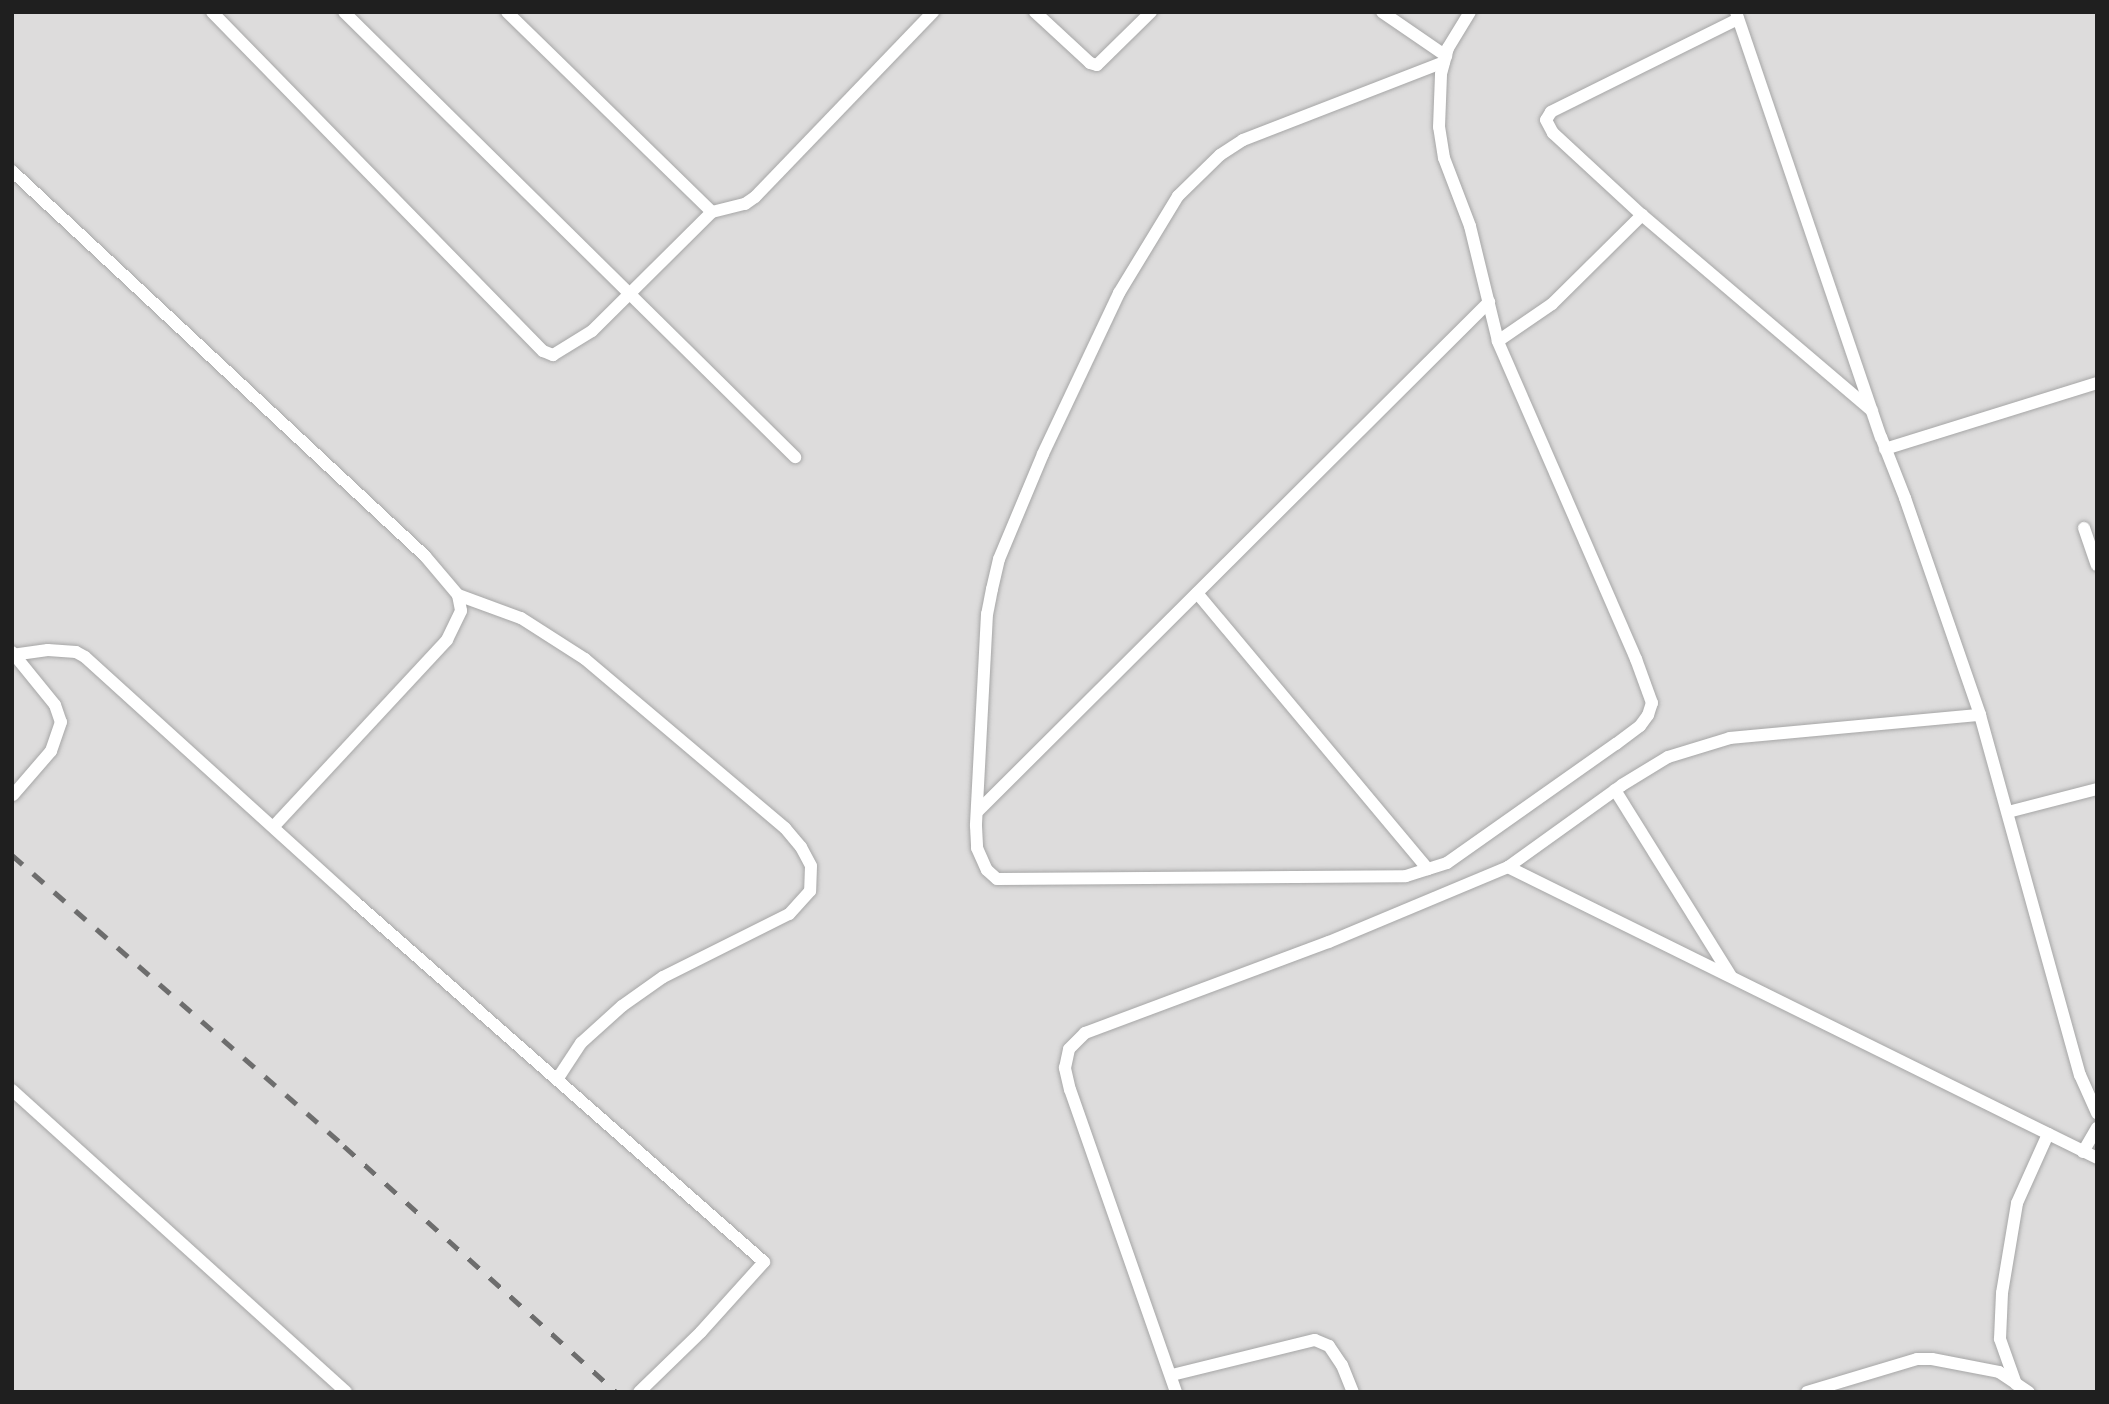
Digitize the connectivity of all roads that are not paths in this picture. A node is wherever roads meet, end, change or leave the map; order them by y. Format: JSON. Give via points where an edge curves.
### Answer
{"nodes":[{"id":1,"x":212,"y":12,"type":"edge"},
{"id":2,"x":344,"y":12,"type":"edge"},
{"id":3,"x":507,"y":12,"type":"edge"},
{"id":4,"x":933,"y":12,"type":"edge"},
{"id":5,"x":1151,"y":12,"type":"edge"},
{"id":6,"x":1382,"y":12,"type":"edge"},
{"id":7,"x":1470,"y":12,"type":"edge"},
{"id":8,"x":1036,"y":13,"type":"edge"},
{"id":9,"x":1737,"y":15,"type":"edge"},
{"id":10,"x":1445,"y":59,"type":"junction"},
{"id":11,"x":12,"y":171,"type":"edge"},
{"id":12,"x":712,"y":212,"type":"junction"},
{"id":13,"x":1642,"y":215,"type":"junction"},
{"id":14,"x":630,"y":293,"type":"junction"},
{"id":15,"x":1489,"y":302,"type":"junction"},
{"id":16,"x":1498,"y":341,"type":"junction"},
{"id":17,"x":2097,"y":383,"type":"edge"},
{"id":18,"x":1872,"y":411,"type":"junction"},
{"id":19,"x":1885,"y":449,"type":"junction"},
{"id":20,"x":795,"y":457,"type":"dead end"},
{"id":21,"x":2084,"y":528,"type":"dead end"},
{"id":22,"x":2097,"y":565,"type":"edge"},
{"id":23,"x":1197,"y":593,"type":"junction"},
{"id":24,"x":458,"y":595,"type":"junction"},
{"id":25,"x":13,"y":654,"type":"edge"},
{"id":26,"x":1980,"y":715,"type":"junction"},
{"id":27,"x":2097,"y":789,"type":"edge"},
{"id":28,"x":1615,"y":790,"type":"junction"},
{"id":29,"x":13,"y":794,"type":"edge"},
{"id":30,"x":2008,"y":812,"type":"junction"},
{"id":31,"x":977,"y":813,"type":"junction"},
{"id":32,"x":273,"y":827,"type":"junction"},
{"id":33,"x":1508,"y":867,"type":"junction"},
{"id":34,"x":1428,"y":869,"type":"junction"},
{"id":35,"x":1731,"y":976,"type":"junction"},
{"id":36,"x":558,"y":1078,"type":"junction"},
{"id":37,"x":12,"y":1090,"type":"edge"},
{"id":38,"x":2097,"y":1113,"type":"edge"},
{"id":39,"x":2097,"y":1128,"type":"edge"},
{"id":40,"x":2048,"y":1134,"type":"junction"},
{"id":41,"x":2083,"y":1152,"type":"junction"},
{"id":42,"x":2097,"y":1158,"type":"edge"},
{"id":43,"x":1172,"y":1375,"type":"junction"},
{"id":44,"x":2017,"y":1384,"type":"junction"},
{"id":45,"x":345,"y":1392,"type":"edge"},
{"id":46,"x":639,"y":1392,"type":"edge"},
{"id":47,"x":1177,"y":1392,"type":"edge"},
{"id":48,"x":1353,"y":1392,"type":"edge"},
{"id":49,"x":1807,"y":1392,"type":"edge"},
{"id":50,"x":2029,"y":1392,"type":"edge"}],
"edges":[{"from":1,"to":14,"type":"lane","via":[[543,351],[553,355],[566,349],[593,331]]},
{"from":2,"to":14,"type":"lane"},
{"from":3,"to":12,"type":"lane"},
{"from":4,"to":12,"type":"lane","via":[[755,197]]},
{"from":5,"to":8,"type":"lane","via":[[1097,65]]},
{"from":6,"to":10,"type":"lane"},
{"from":7,"to":10,"type":"lane"},
{"from":9,"to":13,"type":"lane","via":[[1551,113],[1546,120],[1553,134]]},
{"from":9,"to":18,"type":"lane"},
{"from":10,"to":15,"type":"lane","via":[[1439,102],[1444,159],[1470,226]]},
{"from":10,"to":31,"type":"lane","via":[[1243,140],[1199,174],[1158,225],[1059,416],[999,559],[987,614]]},
{"from":11,"to":24,"type":"lane","via":[[425,556]]},
{"from":12,"to":14,"type":"lane"},
{"from":13,"to":16,"type":"lane","via":[[1552,304]]},
{"from":13,"to":18,"type":"lane"},
{"from":14,"to":20,"type":"lane"},
{"from":15,"to":16,"type":"lane"},
{"from":15,"to":23,"type":"lane"},
{"from":16,"to":34,"type":"lane","via":[[1652,703],[1640,726],[1624,738],[1447,863]]},
{"from":17,"to":19,"type":"lane"},
{"from":18,"to":19,"type":"lane"},
{"from":19,"to":26,"type":"lane"},
{"from":21,"to":22,"type":"lane"},
{"from":23,"to":31,"type":"lane"},
{"from":23,"to":34,"type":"lane"},
{"from":24,"to":32,"type":"lane","via":[[461,611],[447,640]]},
{"from":24,"to":36,"type":"lane","via":[[521,618],[585,659],[785,828],[811,866],[810,891],[789,914],[663,977],[622,1006],[581,1043]]},
{"from":25,"to":29,"type":"lane","via":[[55,705],[61,722],[51,751]]},
{"from":25,"to":32,"type":"lane","via":[[57,650],[85,657]]},
{"from":26,"to":28,"type":"lane","via":[[1730,738],[1668,758]]},
{"from":26,"to":30,"type":"lane"},
{"from":27,"to":30,"type":"lane"},
{"from":28,"to":33,"type":"lane"},
{"from":28,"to":35,"type":"lane"},
{"from":30,"to":38,"type":"lane","via":[[2080,1075]]},
{"from":31,"to":34,"type":"lane","via":[[977,848],[987,870],[998,879],[1406,876]]},
{"from":32,"to":36,"type":"lane"},
{"from":33,"to":35,"type":"lane"},
{"from":33,"to":43,"type":"lane","via":[[1329,942],[1085,1032],[1069,1049],[1065,1068],[1070,1090]]},
{"from":35,"to":40,"type":"lane"},
{"from":36,"to":46,"type":"lane","via":[[764,1262]]},
{"from":37,"to":45,"type":"lane"},
{"from":39,"to":41,"type":"lane"},
{"from":40,"to":41,"type":"lane"},
{"from":40,"to":44,"type":"lane","via":[[2017,1203],[2002,1293],[2000,1339]]},
{"from":41,"to":42,"type":"lane"},
{"from":43,"to":47,"type":"lane"},
{"from":43,"to":48,"type":"lane","via":[[1315,1340],[1329,1346]]},
{"from":44,"to":49,"type":"lane","via":[[1990,1370],[1917,1359]]},
{"from":44,"to":50,"type":"lane"}]}
